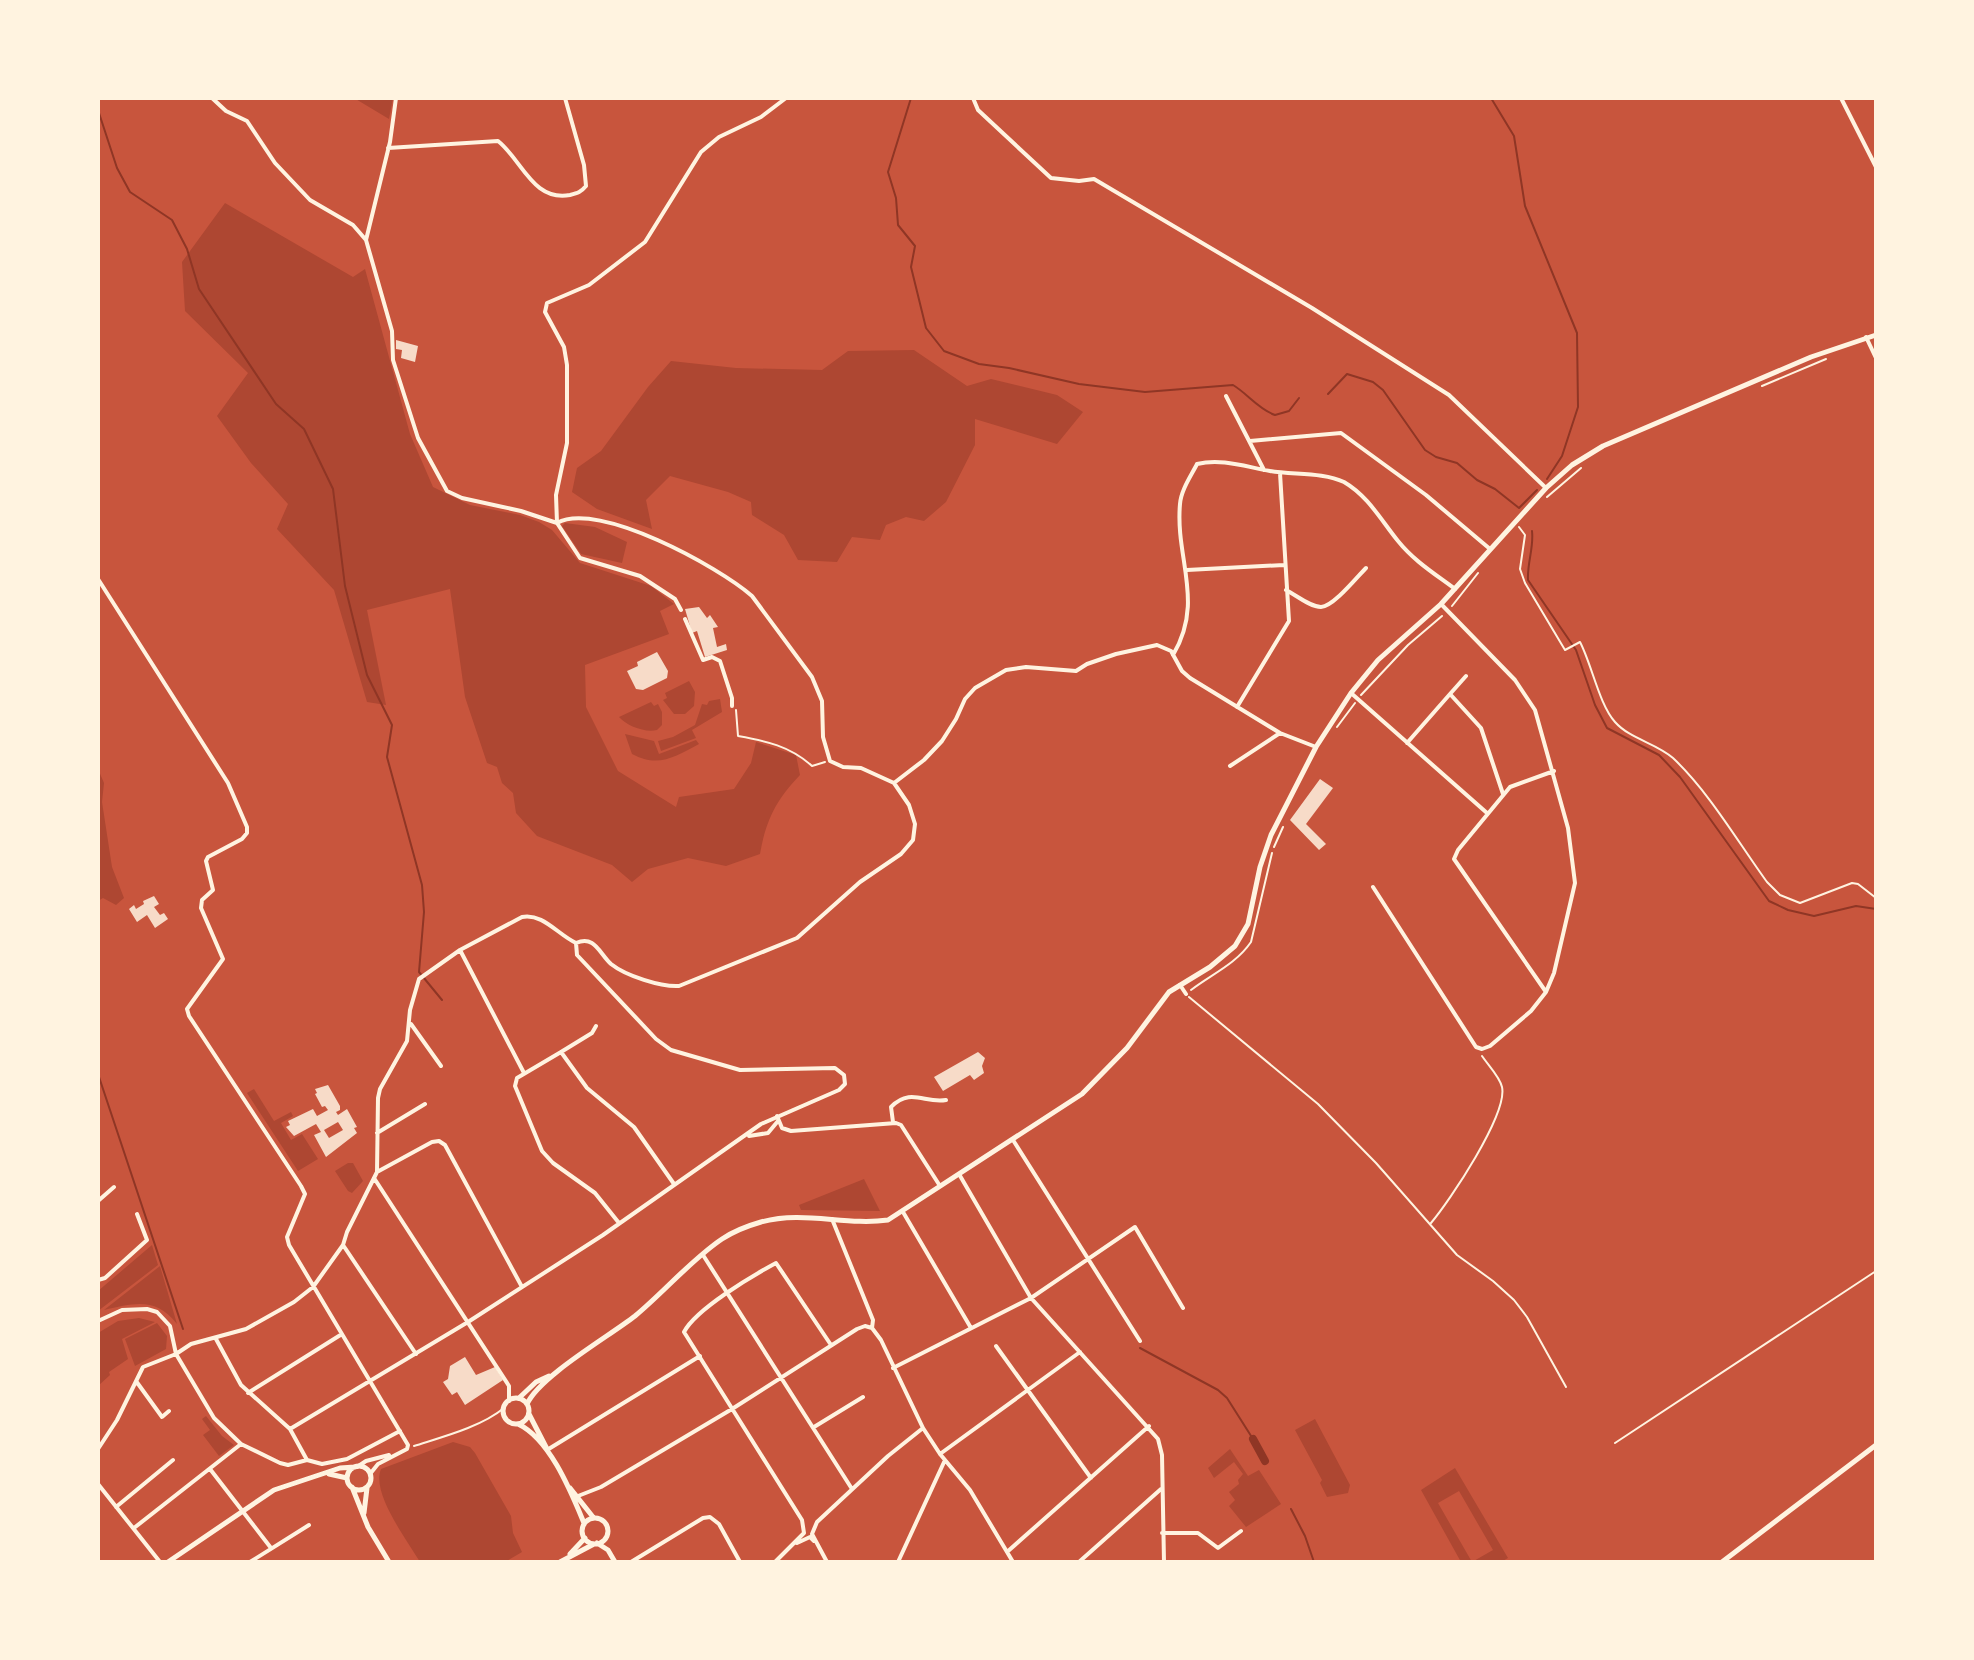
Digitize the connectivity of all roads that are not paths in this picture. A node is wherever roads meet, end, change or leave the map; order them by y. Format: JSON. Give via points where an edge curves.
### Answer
{"nodes":[{"id":1,"x":212,"y":98,"type":"edge"},
{"id":2,"x":396,"y":98,"type":"edge"},
{"id":3,"x":565,"y":98,"type":"edge"},
{"id":4,"x":786,"y":98,"type":"edge"},
{"id":5,"x":973,"y":98,"type":"edge"},
{"id":6,"x":1841,"y":98,"type":"edge"},
{"id":7,"x":388,"y":148,"type":"junction"},
{"id":8,"x":1876,"y":167,"type":"edge"},
{"id":9,"x":366,"y":240,"type":"junction"},
{"id":10,"x":1876,"y":335,"type":"edge"},
{"id":11,"x":1866,"y":337,"type":"junction"},
{"id":12,"x":1876,"y":358,"type":"edge"},
{"id":13,"x":1226,"y":396,"type":"dead end"},
{"id":14,"x":1250,"y":441,"type":"junction"},
{"id":15,"x":1264,"y":470,"type":"junction"},
{"id":16,"x":1280,"y":473,"type":"junction"},
{"id":17,"x":1546,"y":488,"type":"junction"},
{"id":18,"x":557,"y":523,"type":"junction"},
{"id":19,"x":1490,"y":549,"type":"junction"},
{"id":20,"x":1284,"y":565,"type":"junction"},
{"id":21,"x":1366,"y":568,"type":"dead end"},
{"id":22,"x":1187,"y":570,"type":"junction"},
{"id":23,"x":98,"y":579,"type":"edge"},
{"id":24,"x":1455,"y":589,"type":"junction"},
{"id":25,"x":1286,"y":590,"type":"junction"},
{"id":26,"x":1441,"y":604,"type":"junction"},
{"id":27,"x":681,"y":610,"type":"dead end"},
{"id":28,"x":685,"y":619,"type":"dead end"},
{"id":29,"x":1173,"y":655,"type":"junction"},
{"id":30,"x":1466,"y":676,"type":"dead end"},
{"id":31,"x":1351,"y":693,"type":"junction"},
{"id":32,"x":1450,"y":694,"type":"junction"},
{"id":33,"x":732,"y":706,"type":"road end"},
{"id":34,"x":1237,"y":707,"type":"junction"},
{"id":35,"x":1280,"y":733,"type":"junction"},
{"id":36,"x":1407,"y":743,"type":"junction"},
{"id":37,"x":1316,"y":747,"type":"junction"},
{"id":38,"x":1230,"y":766,"type":"dead end"},
{"id":39,"x":1554,"y":771,"type":"junction"},
{"id":40,"x":894,"y":783,"type":"junction"},
{"id":41,"x":1503,"y":794,"type":"junction"},
{"id":42,"x":1487,"y":813,"type":"junction"},
{"id":43,"x":1373,"y":887,"type":"dead end"},
{"id":44,"x":576,"y":943,"type":"junction"},
{"id":45,"x":460,"y":950,"type":"junction"},
{"id":46,"x":1180,"y":985,"type":"junction"},
{"id":47,"x":1546,"y":992,"type":"junction"},
{"id":48,"x":1186,"y":994,"type":"road end"},
{"id":49,"x":410,"y":1022,"type":"junction"},
{"id":50,"x":596,"y":1026,"type":"dead end"},
{"id":51,"x":561,"y":1052,"type":"junction"},
{"id":52,"x":441,"y":1066,"type":"dead end"},
{"id":53,"x":524,"y":1073,"type":"junction"},
{"id":54,"x":946,"y":1100,"type":"dead end"},
{"id":55,"x":425,"y":1104,"type":"dead end"},
{"id":56,"x":778,"y":1118,"type":"junction"},
{"id":57,"x":893,"y":1122,"type":"junction"},
{"id":58,"x":377,"y":1133,"type":"junction"},
{"id":59,"x":746,"y":1136,"type":"junction"},
{"id":60,"x":1013,"y":1140,"type":"junction"},
{"id":61,"x":959,"y":1174,"type":"junction"},
{"id":62,"x":375,"y":1175,"type":"junction"},
{"id":63,"x":675,"y":1185,"type":"junction"},
{"id":64,"x":940,"y":1186,"type":"junction"},
{"id":65,"x":114,"y":1187,"type":"dead end"},
{"id":66,"x":98,"y":1201,"type":"edge"},
{"id":67,"x":903,"y":1212,"type":"junction"},
{"id":68,"x":137,"y":1214,"type":"dead end"},
{"id":69,"x":832,"y":1219,"type":"junction"},
{"id":70,"x":619,"y":1223,"type":"junction"},
{"id":71,"x":343,"y":1245,"type":"junction"},
{"id":72,"x":703,"y":1255,"type":"junction"},
{"id":73,"x":1089,"y":1258,"type":"junction"},
{"id":74,"x":98,"y":1280,"type":"edge"},
{"id":75,"x":313,"y":1287,"type":"junction"},
{"id":76,"x":522,"y":1287,"type":"junction"},
{"id":77,"x":726,"y":1293,"type":"junction"},
{"id":78,"x":1031,"y":1298,"type":"junction"},
{"id":79,"x":1183,"y":1308,"type":"dead end"},
{"id":80,"x":98,"y":1321,"type":"edge"},
{"id":81,"x":468,"y":1322,"type":"junction"},
{"id":82,"x":872,"y":1328,"type":"junction"},
{"id":83,"x":971,"y":1328,"type":"junction"},
{"id":84,"x":342,"y":1334,"type":"junction"},
{"id":85,"x":216,"y":1339,"type":"junction"},
{"id":86,"x":1140,"y":1341,"type":"dead end"},
{"id":87,"x":831,"y":1345,"type":"junction"},
{"id":88,"x":996,"y":1346,"type":"dead end"},
{"id":89,"x":1080,"y":1352,"type":"junction"},
{"id":90,"x":176,"y":1354,"type":"junction"},
{"id":91,"x":416,"y":1354,"type":"junction"},
{"id":92,"x":700,"y":1356,"type":"junction"},
{"id":93,"x":893,"y":1368,"type":"junction"},
{"id":94,"x":554,"y":1374,"type":"junction"},
{"id":95,"x":780,"y":1378,"type":"junction"},
{"id":96,"x":135,"y":1380,"type":"junction"},
{"id":97,"x":371,"y":1381,"type":"junction"},
{"id":98,"x":1028,"y":1389,"type":"junction"},
{"id":99,"x":248,"y":1393,"type":"junction"},
{"id":100,"x":863,"y":1397,"type":"dead end"},
{"id":101,"x":519,"y":1399,"type":"junction"},
{"id":102,"x":509,"y":1401,"type":"junction"},
{"id":103,"x":527,"y":1404,"type":"junction"},
{"id":104,"x":732,"y":1409,"type":"junction"},
{"id":105,"x":169,"y":1411,"type":"dead end"},
{"id":106,"x":529,"y":1414,"type":"junction"},
{"id":107,"x":518,"y":1424,"type":"junction"},
{"id":108,"x":1149,"y":1426,"type":"junction"},
{"id":109,"x":813,"y":1428,"type":"junction"},
{"id":110,"x":923,"y":1428,"type":"junction"},
{"id":111,"x":290,"y":1429,"type":"junction"},
{"id":112,"x":400,"y":1431,"type":"junction"},
{"id":113,"x":241,"y":1444,"type":"junction"},
{"id":114,"x":1876,"y":1445,"type":"edge"},
{"id":115,"x":98,"y":1449,"type":"edge"},
{"id":116,"x":547,"y":1450,"type":"junction"},
{"id":117,"x":940,"y":1454,"type":"junction"},
{"id":118,"x":391,"y":1455,"type":"junction"},
{"id":119,"x":173,"y":1460,"type":"dead end"},
{"id":120,"x":307,"y":1460,"type":"junction"},
{"id":121,"x":945,"y":1460,"type":"junction"},
{"id":122,"x":356,"y":1467,"type":"junction"},
{"id":123,"x":210,"y":1469,"type":"junction"},
{"id":124,"x":324,"y":1474,"type":"junction"},
{"id":125,"x":370,"y":1474,"type":"junction"},
{"id":126,"x":347,"y":1478,"type":"junction"},
{"id":127,"x":1091,"y":1478,"type":"junction"},
{"id":128,"x":98,"y":1484,"type":"edge"},
{"id":129,"x":569,"y":1486,"type":"junction"},
{"id":130,"x":352,"y":1487,"type":"junction"},
{"id":131,"x":367,"y":1487,"type":"junction"},
{"id":132,"x":1162,"y":1488,"type":"junction"},
{"id":133,"x":852,"y":1489,"type":"junction"},
{"id":134,"x":578,"y":1496,"type":"junction"},
{"id":135,"x":116,"y":1507,"type":"junction"},
{"id":136,"x":242,"y":1511,"type":"junction"},
{"id":137,"x":364,"y":1514,"type":"junction"},
{"id":138,"x":594,"y":1518,"type":"junction"},
{"id":139,"x":802,"y":1520,"type":"junction"},
{"id":140,"x":817,"y":1522,"type":"junction"},
{"id":141,"x":584,"y":1523,"type":"junction"},
{"id":142,"x":309,"y":1525,"type":"dead end"},
{"id":143,"x":134,"y":1528,"type":"junction"},
{"id":144,"x":1241,"y":1531,"type":"dead end"},
{"id":145,"x":1162,"y":1533,"type":"junction"},
{"id":146,"x":606,"y":1535,"type":"junction"},
{"id":147,"x":585,"y":1538,"type":"junction"},
{"id":148,"x":815,"y":1542,"type":"junction"},
{"id":149,"x":596,"y":1543,"type":"junction"},
{"id":150,"x":795,"y":1544,"type":"junction"},
{"id":151,"x":271,"y":1548,"type":"junction"},
{"id":152,"x":608,"y":1550,"type":"junction"},
{"id":153,"x":1007,"y":1553,"type":"junction"},
{"id":154,"x":562,"y":1561,"type":"edge"},
{"id":155,"x":160,"y":1562,"type":"edge"},
{"id":156,"x":168,"y":1562,"type":"edge"},
{"id":157,"x":250,"y":1562,"type":"edge"},
{"id":158,"x":389,"y":1562,"type":"edge"},
{"id":159,"x":615,"y":1562,"type":"edge"},
{"id":160,"x":631,"y":1562,"type":"edge"},
{"id":161,"x":740,"y":1562,"type":"edge"},
{"id":162,"x":775,"y":1562,"type":"edge"},
{"id":163,"x":827,"y":1562,"type":"edge"},
{"id":164,"x":898,"y":1562,"type":"edge"},
{"id":165,"x":1013,"y":1562,"type":"edge"},
{"id":166,"x":1079,"y":1562,"type":"edge"},
{"id":167,"x":1164,"y":1562,"type":"edge"},
{"id":168,"x":1722,"y":1562,"type":"edge"}],
"edges":[{"from":1,"to":9,"type":"street","via":[[247,121],[275,163],[310,200],[353,225]]},
{"from":2,"to":7,"type":"street"},
{"from":3,"to":7,"type":"street","via":[[584,165],[586,186],[581,192],[551,194],[534,185],[498,141]]},
{"from":4,"to":18,"type":"street","via":[[701,152],[636,251],[589,285],[547,303],[545,312],[564,347],[567,365],[567,443],[556,495]]},
{"from":5,"to":17,"type":"street","via":[[978,110],[1042,172],[1058,180],[1094,179],[1312,308],[1449,395]]},
{"from":6,"to":8,"type":"street"},
{"from":7,"to":9,"type":"street"},
{"from":9,"to":18,"type":"street","via":[[392,331],[393,360],[418,438],[447,491]]},
{"from":10,"to":11,"type":"street"},
{"from":11,"to":12,"type":"street"},
{"from":11,"to":17,"type":"street","via":[[1603,446]]},
{"from":13,"to":14,"type":"street"},
{"from":14,"to":15,"type":"street"},
{"from":14,"to":19,"type":"street","via":[[1341,433]]},
{"from":15,"to":16,"type":"street"},
{"from":15,"to":22,"type":"street","via":[[1223,462],[1197,464],[1180,501]]},
{"from":16,"to":20,"type":"street"},
{"from":16,"to":24,"type":"street","via":[[1344,482],[1372,505],[1413,557]]},
{"from":17,"to":19,"type":"street"},
{"from":18,"to":27,"type":"street","via":[[580,558],[640,576],[675,599]]},
{"from":18,"to":40,"type":"street","via":[[595,518],[692,556],[739,585],[812,677],[822,701],[830,761]]},
{"from":19,"to":24,"type":"street"},
{"from":20,"to":22,"type":"street"},
{"from":20,"to":25,"type":"street"},
{"from":21,"to":25,"type":"street","via":[[1331,604],[1318,607]]},
{"from":22,"to":29,"type":"street","via":[[1187,624]]},
{"from":23,"to":75,"type":"street","via":[[228,783],[247,827],[242,839],[206,861],[213,890],[201,908],[223,959],[187,1009],[305,1194],[287,1237]]},
{"from":24,"to":26,"type":"street"},
{"from":25,"to":34,"type":"street","via":[[1289,621]]},
{"from":26,"to":31,"type":"street","via":[[1371,666]]},
{"from":26,"to":39,"type":"street","via":[[1515,680],[1535,710]]},
{"from":28,"to":33,"type":"street","via":[[703,660],[720,661]]},
{"from":29,"to":34,"type":"street","via":[[1186,675]]},
{"from":29,"to":40,"type":"street","via":[[1157,645],[1076,671],[1006,670],[975,688],[942,741]]},
{"from":30,"to":32,"type":"street"},
{"from":31,"to":36,"type":"street"},
{"from":31,"to":37,"type":"street"},
{"from":32,"to":36,"type":"street"},
{"from":32,"to":41,"type":"street","via":[[1481,728]]},
{"from":34,"to":35,"type":"street"},
{"from":35,"to":37,"type":"street"},
{"from":35,"to":38,"type":"street"},
{"from":36,"to":42,"type":"street"},
{"from":37,"to":46,"type":"street","via":[[1265,850],[1243,937]]},
{"from":39,"to":41,"type":"street","via":[[1513,785]]},
{"from":39,"to":47,"type":"street","via":[[1575,883]]},
{"from":40,"to":44,"type":"street","via":[[909,805],[913,840],[797,938],[668,987],[619,969],[592,942]]},
{"from":41,"to":42,"type":"street"},
{"from":42,"to":47,"type":"street","via":[[1454,859]]},
{"from":43,"to":47,"type":"street","via":[[1476,1047],[1490,1046]]},
{"from":44,"to":45,"type":"street","via":[[533,915]]},
{"from":44,"to":56,"type":"street","via":[[577,955],[671,1050],[740,1070],[835,1068],[844,1075],[843,1088]]},
{"from":45,"to":49,"type":"street","via":[[419,979]]},
{"from":45,"to":53,"type":"street"},
{"from":46,"to":48,"type":"street"},
{"from":46,"to":60,"type":"street","via":[[1082,1094]]},
{"from":49,"to":52,"type":"street"},
{"from":49,"to":58,"type":"street","via":[[403,1052],[380,1089]]},
{"from":50,"to":51,"type":"street"},
{"from":51,"to":53,"type":"street"},
{"from":51,"to":63,"type":"street","via":[[587,1088],[634,1127]]},
{"from":53,"to":70,"type":"street","via":[[514,1083],[542,1151],[595,1193]]},
{"from":54,"to":57,"type":"street","via":[[918,1096],[897,1101],[891,1107]]},
{"from":55,"to":58,"type":"street"},
{"from":56,"to":57,"type":"street","via":[[782,1128],[791,1131]]},
{"from":56,"to":59,"type":"street"},
{"from":56,"to":59,"type":"street","via":[[768,1133]]},
{"from":57,"to":64,"type":"street","via":[[901,1125]]},
{"from":58,"to":62,"type":"street"},
{"from":59,"to":63,"type":"street"},
{"from":60,"to":61,"type":"street"},
{"from":60,"to":73,"type":"street"},
{"from":61,"to":64,"type":"street"},
{"from":61,"to":78,"type":"street"},
{"from":62,"to":71,"type":"street"},
{"from":62,"to":76,"type":"street","via":[[432,1142],[445,1145]]},
{"from":62,"to":81,"type":"street"},
{"from":63,"to":70,"type":"street"},
{"from":64,"to":67,"type":"street"},
{"from":65,"to":66,"type":"street"},
{"from":67,"to":69,"type":"street","via":[[864,1223]]},
{"from":67,"to":83,"type":"street"},
{"from":68,"to":74,"type":"street","via":[[147,1240]]},
{"from":69,"to":72,"type":"street","via":[[765,1221],[729,1234]]},
{"from":69,"to":82,"type":"street"},
{"from":70,"to":76,"type":"street"},
{"from":71,"to":75,"type":"street"},
{"from":71,"to":91,"type":"street"},
{"from":72,"to":77,"type":"street"},
{"from":72,"to":94,"type":"street","via":[[634,1316]]},
{"from":73,"to":78,"type":"street"},
{"from":73,"to":79,"type":"street","via":[[1135,1227]]},
{"from":73,"to":86,"type":"street"},
{"from":75,"to":84,"type":"street"},
{"from":75,"to":85,"type":"street","via":[[246,1329]]},
{"from":76,"to":81,"type":"street"},
{"from":77,"to":87,"type":"street","via":[[776,1263]]},
{"from":77,"to":92,"type":"street","via":[[686,1327],[685,1335]]},
{"from":77,"to":95,"type":"street"},
{"from":78,"to":83,"type":"street"},
{"from":78,"to":89,"type":"street"},
{"from":80,"to":90,"type":"street","via":[[122,1310],[157,1312],[173,1332]]},
{"from":81,"to":91,"type":"street"},
{"from":81,"to":102,"type":"street","via":[[509,1386]]},
{"from":82,"to":87,"type":"street","via":[[857,1329]]},
{"from":82,"to":93,"type":"street"},
{"from":83,"to":93,"type":"street"},
{"from":84,"to":97,"type":"street"},
{"from":84,"to":99,"type":"street"},
{"from":85,"to":90,"type":"street","via":[[191,1344]]},
{"from":85,"to":99,"type":"street"},
{"from":87,"to":95,"type":"street"},
{"from":88,"to":98,"type":"street"},
{"from":89,"to":98,"type":"street"},
{"from":89,"to":108,"type":"street"},
{"from":90,"to":96,"type":"street","via":[[148,1363]]},
{"from":90,"to":113,"type":"street","via":[[214,1418]]},
{"from":91,"to":97,"type":"street"},
{"from":92,"to":104,"type":"street"},
{"from":92,"to":116,"type":"street"},
{"from":93,"to":110,"type":"street"},
{"from":94,"to":101,"type":"street"},
{"from":94,"to":103,"type":"street"},
{"from":95,"to":104,"type":"street"},
{"from":95,"to":109,"type":"street"},
{"from":96,"to":105,"type":"street","via":[[162,1417]]},
{"from":96,"to":115,"type":"street"},
{"from":97,"to":111,"type":"street"},
{"from":97,"to":112,"type":"street"},
{"from":98,"to":117,"type":"street"},
{"from":98,"to":127,"type":"street"},
{"from":99,"to":111,"type":"street"},
{"from":100,"to":109,"type":"street"},
{"from":101,"to":102,"type":"street"},
{"from":101,"to":103,"type":"street"},
{"from":102,"to":107,"type":"street","via":[[504,1408],[507,1420]]},
{"from":103,"to":106,"type":"street"},
{"from":104,"to":134,"type":"street"},
{"from":104,"to":139,"type":"street"},
{"from":106,"to":107,"type":"street"},
{"from":106,"to":116,"type":"street"},
{"from":107,"to":116,"type":"street"},
{"from":108,"to":127,"type":"street"},
{"from":108,"to":132,"type":"street","via":[[1161,1449]]},
{"from":109,"to":133,"type":"street"},
{"from":110,"to":117,"type":"street"},
{"from":110,"to":133,"type":"street"},
{"from":111,"to":120,"type":"street"},
{"from":112,"to":118,"type":"street","via":[[408,1447]]},
{"from":112,"to":120,"type":"street","via":[[347,1459],[322,1464]]},
{"from":113,"to":120,"type":"street","via":[[288,1465]]},
{"from":113,"to":123,"type":"street"},
{"from":114,"to":168,"type":"street"},
{"from":116,"to":129,"type":"street"},
{"from":117,"to":121,"type":"street"},
{"from":118,"to":122,"type":"street"},
{"from":118,"to":125,"type":"street"},
{"from":119,"to":135,"type":"street"},
{"from":121,"to":153,"type":"street","via":[[970,1490]]},
{"from":121,"to":164,"type":"street"},
{"from":122,"to":124,"type":"street"},
{"from":122,"to":125,"type":"street"},
{"from":122,"to":126,"type":"street"},
{"from":123,"to":136,"type":"street"},
{"from":123,"to":143,"type":"street"},
{"from":124,"to":126,"type":"street"},
{"from":124,"to":136,"type":"street","via":[[281,1487]]},
{"from":125,"to":131,"type":"street"},
{"from":126,"to":130,"type":"street"},
{"from":127,"to":153,"type":"street"},
{"from":128,"to":135,"type":"street"},
{"from":129,"to":134,"type":"street"},
{"from":129,"to":141,"type":"street"},
{"from":130,"to":131,"type":"street"},
{"from":130,"to":137,"type":"street"},
{"from":131,"to":137,"type":"street"},
{"from":132,"to":145,"type":"street"},
{"from":132,"to":166,"type":"street"},
{"from":133,"to":140,"type":"street"},
{"from":134,"to":138,"type":"street"},
{"from":135,"to":143,"type":"street"},
{"from":136,"to":151,"type":"street"},
{"from":136,"to":156,"type":"street"},
{"from":137,"to":158,"type":"street"},
{"from":138,"to":141,"type":"street"},
{"from":138,"to":146,"type":"street","via":[[605,1523]]},
{"from":139,"to":140,"type":"street","via":[[807,1525]]},
{"from":139,"to":150,"type":"street","via":[[805,1529]]},
{"from":140,"to":148,"type":"street"},
{"from":141,"to":147,"type":"street"},
{"from":142,"to":151,"type":"street"},
{"from":143,"to":155,"type":"street"},
{"from":144,"to":145,"type":"street","via":[[1218,1548],[1198,1533]]},
{"from":145,"to":167,"type":"street"},
{"from":146,"to":149,"type":"street"},
{"from":146,"to":152,"type":"street"},
{"from":147,"to":149,"type":"street"},
{"from":147,"to":154,"type":"street"},
{"from":148,"to":150,"type":"street","via":[[810,1537]]},
{"from":148,"to":163,"type":"street"},
{"from":149,"to":152,"type":"street"},
{"from":149,"to":154,"type":"street"},
{"from":150,"to":162,"type":"street"},
{"from":151,"to":157,"type":"street"},
{"from":152,"to":159,"type":"street"},
{"from":153,"to":165,"type":"street"},
{"from":160,"to":161,"type":"street","via":[[703,1518],[719,1524]]}]}
